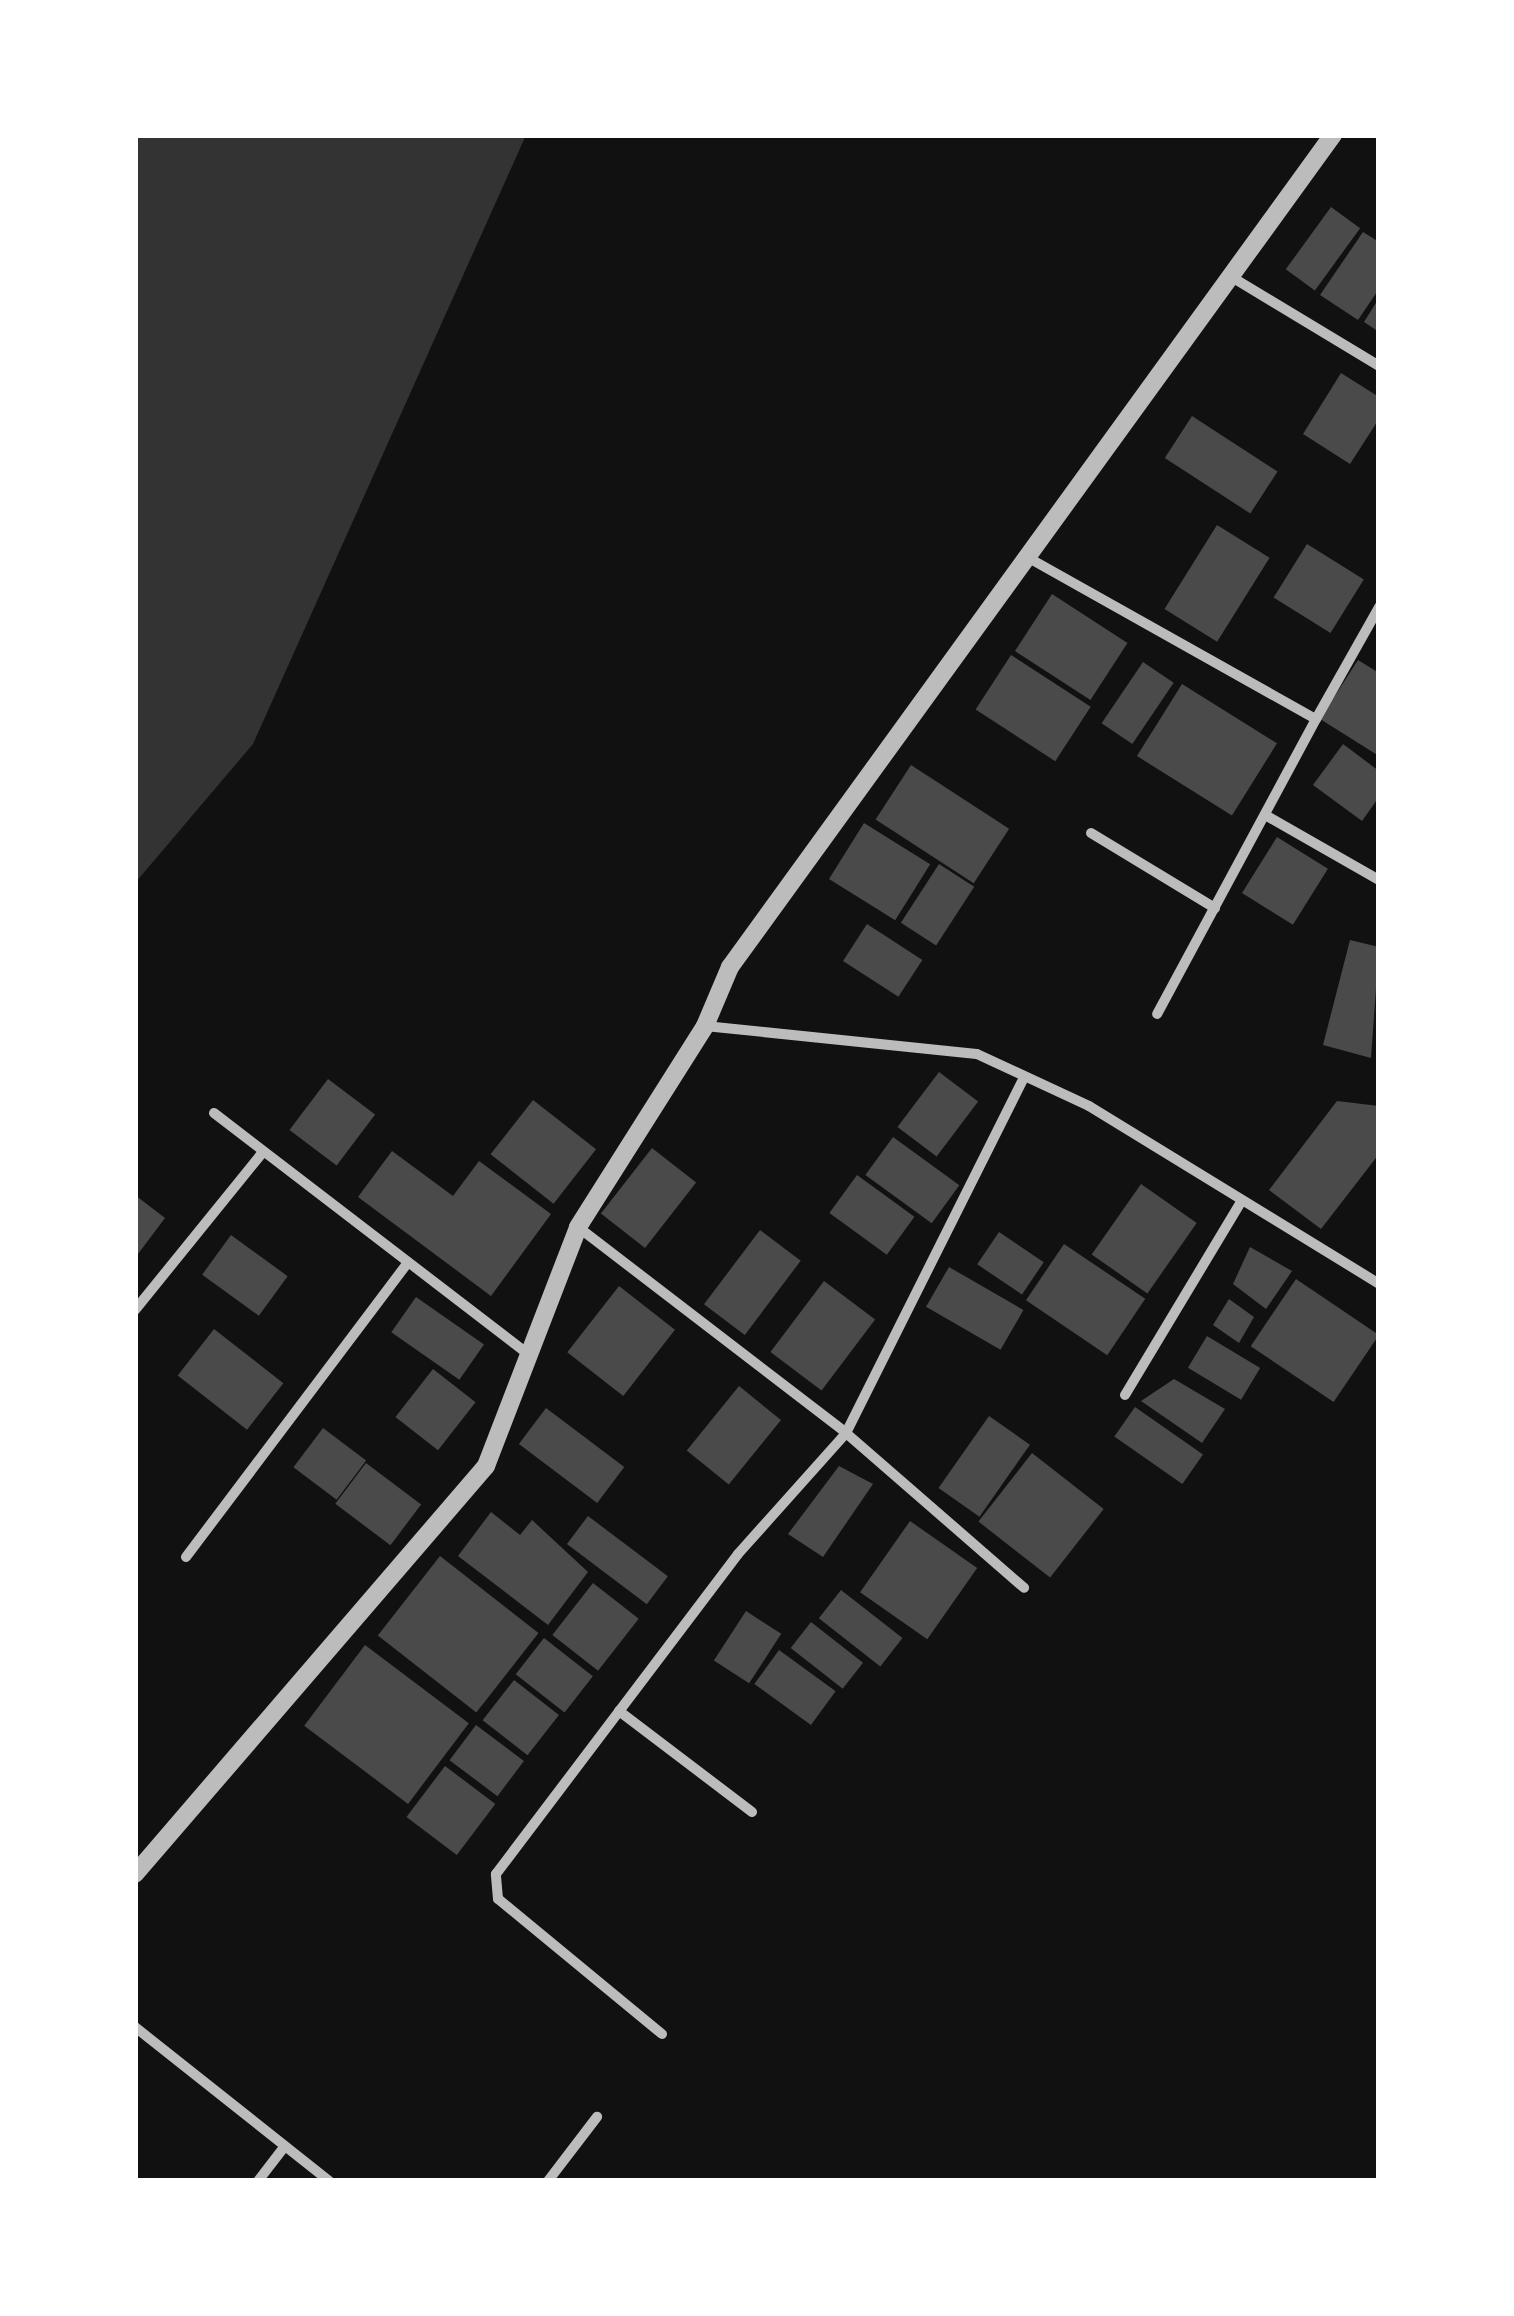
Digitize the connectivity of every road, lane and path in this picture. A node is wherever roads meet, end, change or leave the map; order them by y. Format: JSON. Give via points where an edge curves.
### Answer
{"nodes":[{"id":1,"x":1333,"y":135,"type":"edge"},
{"id":2,"x":1230,"y":276,"type":"junction"},
{"id":3,"x":1379,"y":366,"type":"edge"},
{"id":4,"x":1027,"y":557,"type":"junction"},
{"id":5,"x":1379,"y":607,"type":"edge"},
{"id":6,"x":1316,"y":719,"type":"junction"},
{"id":7,"x":1265,"y":814,"type":"junction"},
{"id":8,"x":1091,"y":834,"type":"dead end"},
{"id":9,"x":1379,"y":880,"type":"edge"},
{"id":10,"x":1215,"y":908,"type":"junction"},
{"id":11,"x":1157,"y":1014,"type":"dead end"},
{"id":12,"x":705,"y":1026,"type":"junction"},
{"id":13,"x":1024,"y":1076,"type":"junction"},
{"id":14,"x":214,"y":1113,"type":"dead end"},
{"id":15,"x":263,"y":1152,"type":"junction"},
{"id":16,"x":1242,"y":1200,"type":"junction"},
{"id":17,"x":578,"y":1227,"type":"junction"},
{"id":18,"x":408,"y":1262,"type":"junction"},
{"id":19,"x":1379,"y":1284,"type":"edge"},
{"id":20,"x":135,"y":1310,"type":"edge"},
{"id":21,"x":530,"y":1355,"type":"junction"},
{"id":22,"x":1125,"y":1395,"type":"dead end"},
{"id":23,"x":846,"y":1432,"type":"junction"},
{"id":24,"x":186,"y":1557,"type":"dead end"},
{"id":25,"x":1024,"y":1588,"type":"dead end"},
{"id":26,"x":619,"y":1711,"type":"junction"},
{"id":27,"x":752,"y":1812,"type":"dead end"},
{"id":28,"x":135,"y":1874,"type":"edge"},
{"id":29,"x":135,"y":2027,"type":"edge"},
{"id":30,"x":662,"y":2034,"type":"dead end"},
{"id":31,"x":597,"y":2118,"type":"dead end"},
{"id":32,"x":285,"y":2146,"type":"junction"},
{"id":33,"x":258,"y":2181,"type":"edge"},
{"id":34,"x":329,"y":2181,"type":"edge"},
{"id":35,"x":548,"y":2181,"type":"edge"}],
"edges":[{"from":1,"to":2,"type":"street"},
{"from":2,"to":3,"type":"street"},
{"from":2,"to":4,"type":"street"},
{"from":4,"to":6,"type":"street"},
{"from":4,"to":12,"type":"street","via":[[730,967]]},
{"from":5,"to":6,"type":"street"},
{"from":6,"to":7,"type":"street"},
{"from":7,"to":9,"type":"street"},
{"from":7,"to":10,"type":"street"},
{"from":8,"to":10,"type":"street"},
{"from":10,"to":11,"type":"street"},
{"from":12,"to":13,"type":"street","via":[[902,1040],[977,1054]]},
{"from":12,"to":17,"type":"street"},
{"from":13,"to":16,"type":"street"},
{"from":13,"to":23,"type":"street"},
{"from":14,"to":15,"type":"street"},
{"from":15,"to":18,"type":"street"},
{"from":15,"to":20,"type":"street"},
{"from":16,"to":19,"type":"street"},
{"from":16,"to":22,"type":"street"},
{"from":17,"to":21,"type":"street"},
{"from":17,"to":23,"type":"street"},
{"from":18,"to":21,"type":"street"},
{"from":18,"to":24,"type":"street"},
{"from":21,"to":28,"type":"street","via":[[486,1466]]},
{"from":23,"to":25,"type":"street"},
{"from":23,"to":26,"type":"street"},
{"from":26,"to":27,"type":"street"},
{"from":26,"to":30,"type":"street","via":[[491,1889]]},
{"from":29,"to":32,"type":"street"},
{"from":31,"to":35,"type":"street"},
{"from":32,"to":33,"type":"street"},
{"from":32,"to":34,"type":"street"}]}
